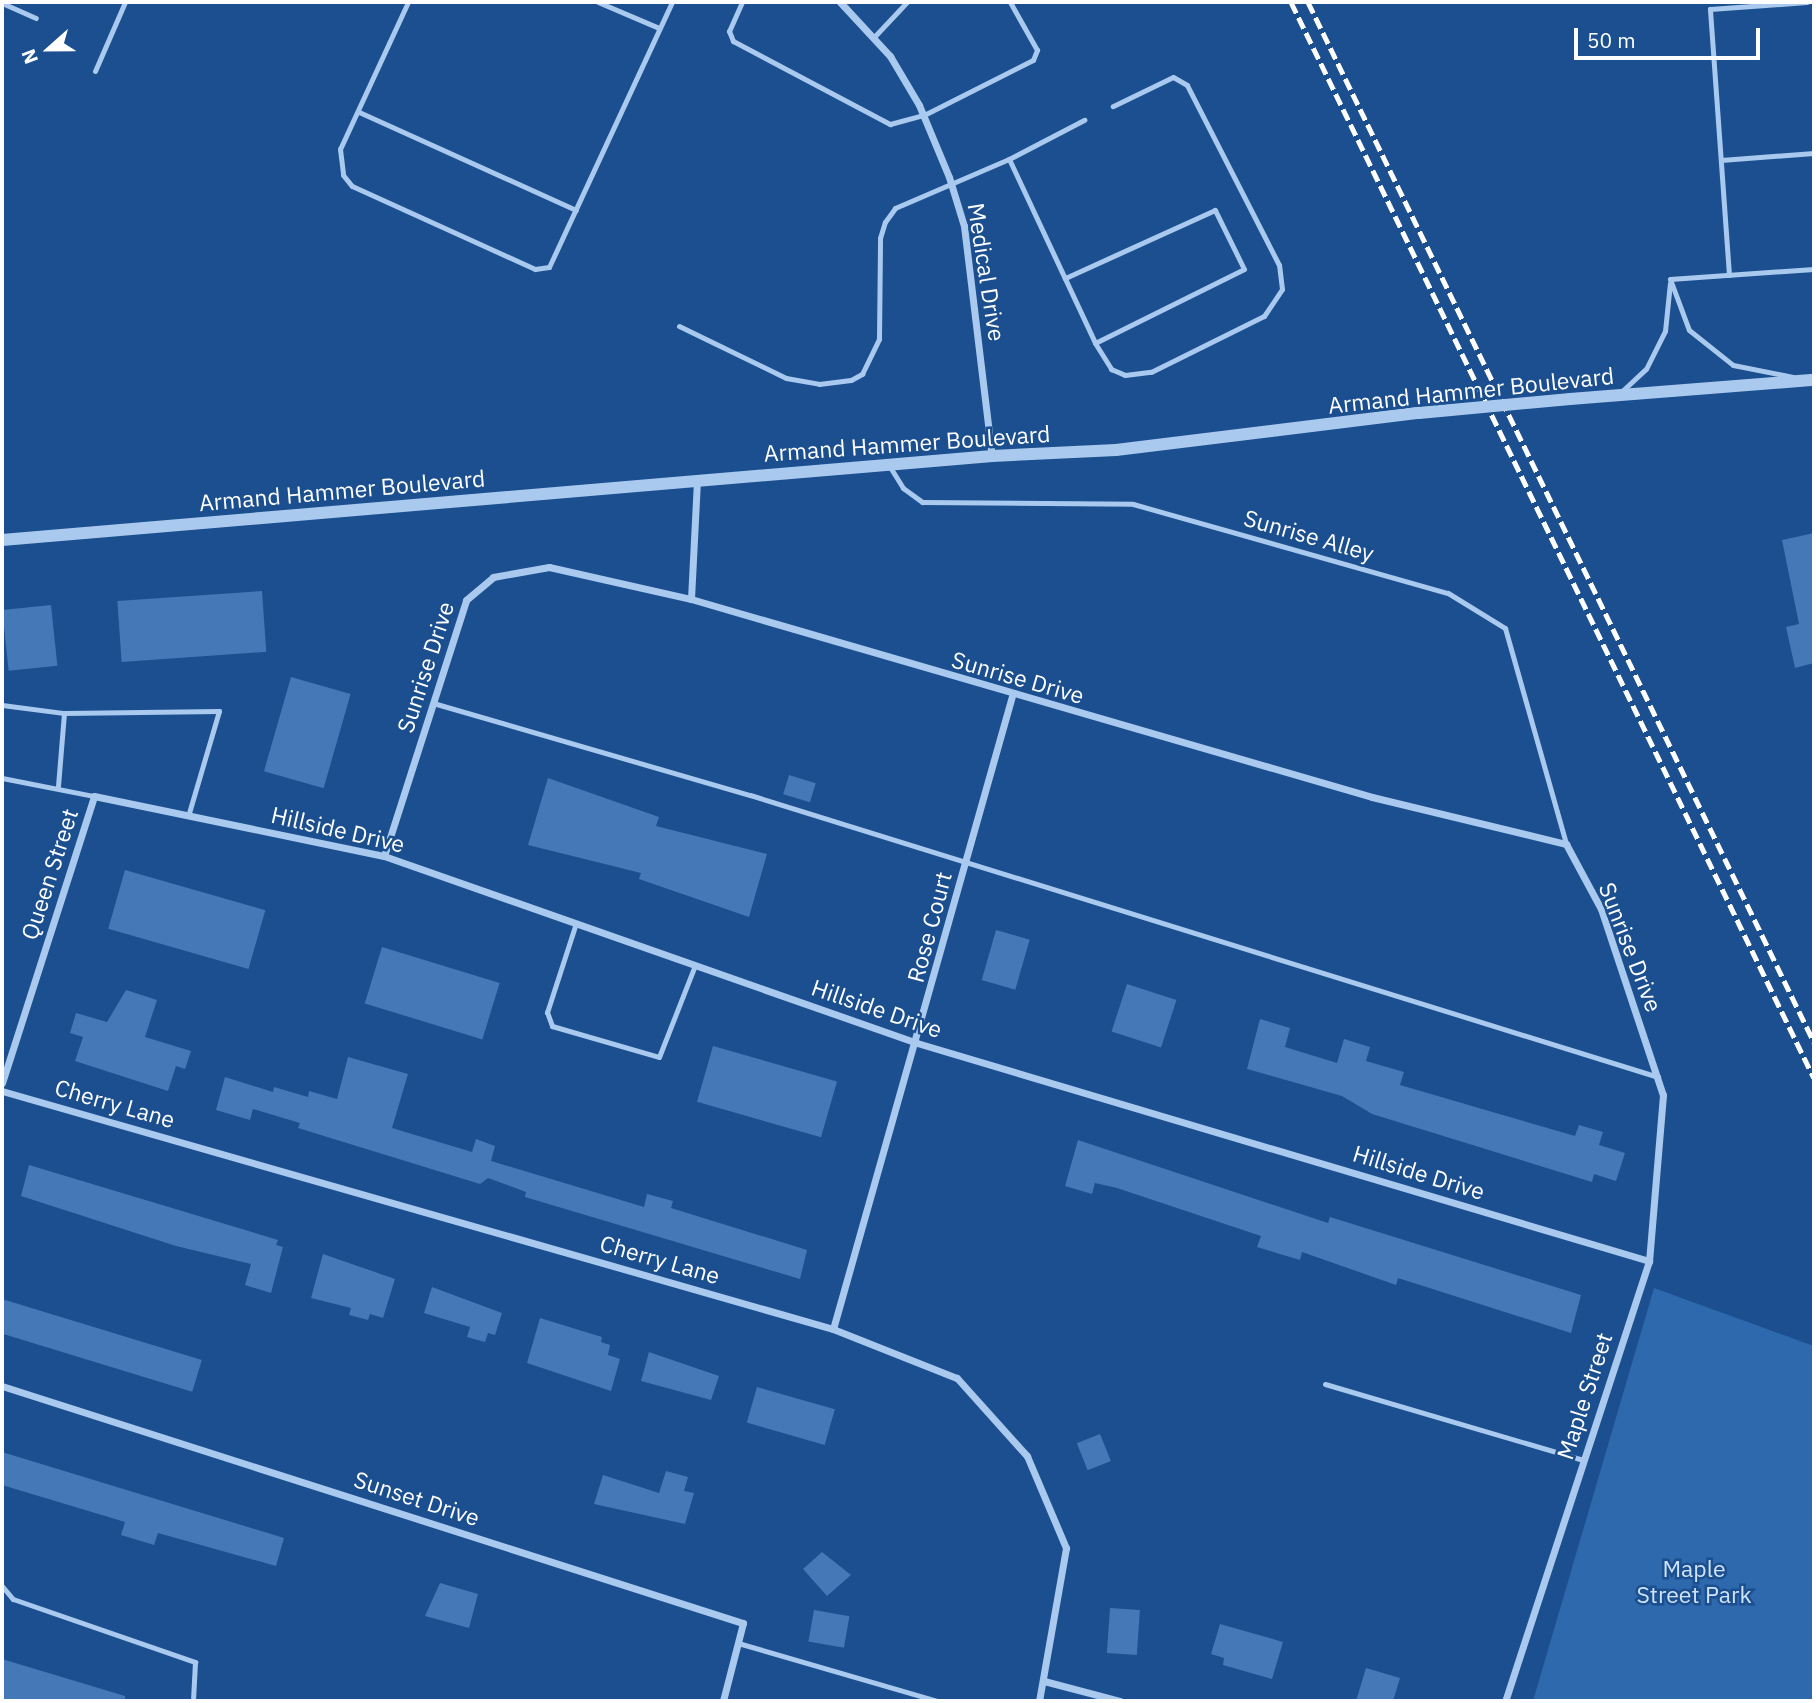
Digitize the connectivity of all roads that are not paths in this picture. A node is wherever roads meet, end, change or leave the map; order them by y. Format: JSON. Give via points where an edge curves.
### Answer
{"nodes":[{"id":1,"x":125,"y":2,"type":"edge"},
{"id":2,"x":408,"y":2,"type":"edge"},
{"id":3,"x":598,"y":2,"type":"edge"},
{"id":4,"x":672,"y":2,"type":"edge"},
{"id":5,"x":742,"y":2,"type":"edge"},
{"id":6,"x":840,"y":2,"type":"edge"},
{"id":7,"x":907,"y":2,"type":"edge"},
{"id":8,"x":1010,"y":2,"type":"edge"},
{"id":9,"x":1807,"y":2,"type":"edge"},
{"id":10,"x":2,"y":3,"type":"edge"},
{"id":11,"x":36,"y":18,"type":"dead end"},
{"id":12,"x":659,"y":28,"type":"junction"},
{"id":13,"x":874,"y":37,"type":"junction"},
{"id":14,"x":95,"y":71,"type":"dead end"},
{"id":15,"x":1113,"y":106,"type":"dead end"},
{"id":16,"x":359,"y":112,"type":"junction"},
{"id":17,"x":924,"y":115,"type":"junction"},
{"id":18,"x":1084,"y":120,"type":"dead end"},
{"id":19,"x":1814,"y":153,"type":"edge"},
{"id":20,"x":1009,"y":159,"type":"junction"},
{"id":21,"x":1721,"y":160,"type":"junction"},
{"id":22,"x":951,"y":185,"type":"junction"},
{"id":23,"x":576,"y":210,"type":"junction"},
{"id":24,"x":1814,"y":269,"type":"edge"},
{"id":25,"x":1729,"y":275,"type":"junction"},
{"id":26,"x":1065,"y":278,"type":"junction"},
{"id":27,"x":1670,"y":279,"type":"junction"},
{"id":28,"x":679,"y":326,"type":"dead end"},
{"id":29,"x":1095,"y":343,"type":"junction"},
{"id":30,"x":1810,"y":380,"type":"edge"},
{"id":31,"x":1616,"y":396,"type":"junction"},
{"id":32,"x":992,"y":456,"type":"junction"},
{"id":33,"x":888,"y":464,"type":"junction"},
{"id":34,"x":697,"y":481,"type":"junction"},
{"id":35,"x":2,"y":540,"type":"edge"},
{"id":36,"x":691,"y":599,"type":"junction"},
{"id":37,"x":1012,"y":696,"type":"junction"},
{"id":38,"x":433,"y":703,"type":"junction"},
{"id":39,"x":2,"y":705,"type":"edge"},
{"id":40,"x":64,"y":713,"type":"junction"},
{"id":41,"x":2,"y":778,"type":"edge"},
{"id":42,"x":58,"y":786,"type":"junction"},
{"id":43,"x":94,"y":796,"type":"junction"},
{"id":44,"x":188,"y":816,"type":"junction"},
{"id":45,"x":1566,"y":844,"type":"junction"},
{"id":46,"x":384,"y":856,"type":"junction"},
{"id":47,"x":966,"y":866,"type":"junction"},
{"id":48,"x":576,"y":923,"type":"junction"},
{"id":49,"x":695,"y":965,"type":"junction"},
{"id":50,"x":917,"y":1043,"type":"junction"},
{"id":51,"x":1658,"y":1077,"type":"junction"},
{"id":52,"x":2,"y":1083,"type":"edge"},
{"id":53,"x":2,"y":1091,"type":"edge"},
{"id":54,"x":1663,"y":1096,"type":"joint"},
{"id":55,"x":1649,"y":1261,"type":"junction"},
{"id":56,"x":833,"y":1329,"type":"junction"},
{"id":57,"x":1325,"y":1384,"type":"dead end"},
{"id":58,"x":2,"y":1386,"type":"edge"},
{"id":59,"x":1584,"y":1460,"type":"junction"},
{"id":60,"x":2,"y":1586,"type":"edge"},
{"id":61,"x":738,"y":1643,"type":"junction"},
{"id":62,"x":1044,"y":1682,"type":"junction"},
{"id":63,"x":192,"y":1701,"type":"edge"},
{"id":64,"x":723,"y":1701,"type":"edge"},
{"id":65,"x":938,"y":1701,"type":"edge"},
{"id":66,"x":1039,"y":1701,"type":"edge"},
{"id":67,"x":1120,"y":1701,"type":"edge"},
{"id":68,"x":1504,"y":1701,"type":"edge"}],
"edges":[{"from":1,"to":14,"type":"lane"},
{"from":2,"to":16,"type":"lane"},
{"from":3,"to":12,"type":"lane"},
{"from":4,"to":12,"type":"lane"},
{"from":5,"to":17,"type":"lane","via":[[729,31],[733,41],[890,124]]},
{"from":6,"to":13,"type":"street","name":"Medical Drive"},
{"from":7,"to":13,"type":"lane"},
{"from":8,"to":17,"type":"lane","via":[[1037,50],[1033,60]]},
{"from":9,"to":21,"type":"lane","via":[[1710,9]]},
{"from":10,"to":11,"type":"lane"},
{"from":12,"to":23,"type":"lane"},
{"from":13,"to":17,"type":"street","name":"Medical Drive"},
{"from":15,"to":29,"type":"lane","via":[[1173,77],[1187,85],[1279,265],[1282,289],[1264,317],[1151,372],[1125,375],[1111,369]]},
{"from":16,"to":23,"type":"lane"},
{"from":16,"to":23,"type":"lane","via":[[340,149],[338,165],[352,186],[520,264],[548,267]]},
{"from":17,"to":22,"type":"street","name":"Medical Drive"},
{"from":18,"to":20,"type":"lane"},
{"from":19,"to":21,"type":"lane"},
{"from":20,"to":22,"type":"lane"},
{"from":20,"to":26,"type":"lane"},
{"from":21,"to":25,"type":"lane"},
{"from":22,"to":28,"type":"lane","via":[[895,208],[885,222],[880,238],[879,339],[872,359],[851,380],[819,384],[786,378]]},
{"from":22,"to":32,"type":"street","name":"Medical Drive","via":[[966,240]]},
{"from":24,"to":25,"type":"lane"},
{"from":25,"to":27,"type":"lane"},
{"from":26,"to":29,"type":"lane"},
{"from":26,"to":29,"type":"lane","via":[[1216,210],[1244,269]]},
{"from":27,"to":30,"type":"lane","via":[[1689,330],[1733,365]]},
{"from":27,"to":31,"type":"lane","via":[[1665,331],[1646,369]]},
{"from":30,"to":31,"type":"street","name":"Armand Hammer Boulevard"},
{"from":31,"to":32,"type":"street","name":"Armand Hammer Boulevard","bridge":true,"via":[[1419,413],[1116,450]]},
{"from":32,"to":33,"type":"street","name":"Armand Hammer Boulevard"},
{"from":33,"to":34,"type":"street","name":"Armand Hammer Boulevard"},
{"from":33,"to":45,"type":"lane","name":"Sunrise Alley","via":[[903,488],[922,502],[1133,503],[1448,593],[1505,628]]},
{"from":34,"to":35,"type":"street","name":"Armand Hammer Boulevard"},
{"from":34,"to":36,"type":"street"},
{"from":36,"to":37,"type":"street","name":"Sunrise Drive"},
{"from":36,"to":38,"type":"street","name":"Sunrise Drive","via":[[549,568],[493,577],[466,600]]},
{"from":37,"to":45,"type":"street","name":"Sunrise Drive","via":[[1372,797]]},
{"from":37,"to":47,"type":"street","name":"Rose Court"},
{"from":38,"to":46,"type":"street","name":"Sunrise Drive"},
{"from":38,"to":47,"type":"lane"},
{"from":39,"to":40,"type":"lane"},
{"from":40,"to":42,"type":"lane"},
{"from":40,"to":44,"type":"lane","via":[[219,711]]},
{"from":41,"to":42,"type":"lane"},
{"from":42,"to":43,"type":"lane"},
{"from":43,"to":44,"type":"street","name":"Hillside Drive"},
{"from":43,"to":52,"type":"street","name":"Queen Street"},
{"from":44,"to":46,"type":"street","name":"Hillside Drive"},
{"from":45,"to":51,"type":"street","name":"Sunrise Drive","via":[[1601,909]]},
{"from":46,"to":48,"type":"street","name":"Hillside Drive"},
{"from":47,"to":50,"type":"street","name":"Rose Court"},
{"from":47,"to":51,"type":"lane"},
{"from":48,"to":49,"type":"street","name":"Hillside Drive"},
{"from":48,"to":49,"type":"lane","via":[[547,1013],[552,1026],[659,1057]]},
{"from":49,"to":50,"type":"street","name":"Hillside Drive"},
{"from":50,"to":55,"type":"street","name":"Hillside Drive"},
{"from":50,"to":56,"type":"street","name":"Rose Court"},
{"from":51,"to":54,"type":"street","name":"Sunrise Drive"},
{"from":53,"to":56,"type":"street","name":"Cherry Lane"},
{"from":54,"to":55,"type":"street","name":"Maple Street"},
{"from":55,"to":59,"type":"street","name":"Maple Street"},
{"from":56,"to":62,"type":"street","name":"Cherry Lane","via":[[957,1378],[1027,1456],[1066,1548]]},
{"from":57,"to":59,"type":"lane"},
{"from":58,"to":61,"type":"street","name":"Sunset Drive","via":[[743,1623]]},
{"from":59,"to":68,"type":"street","name":"Maple Street"},
{"from":60,"to":63,"type":"lane","via":[[13,1598],[195,1662]]},
{"from":61,"to":64,"type":"street"},
{"from":61,"to":65,"type":"lane"},
{"from":62,"to":66,"type":"street","name":"Cherry Lane"},
{"from":62,"to":67,"type":"street"}]}
